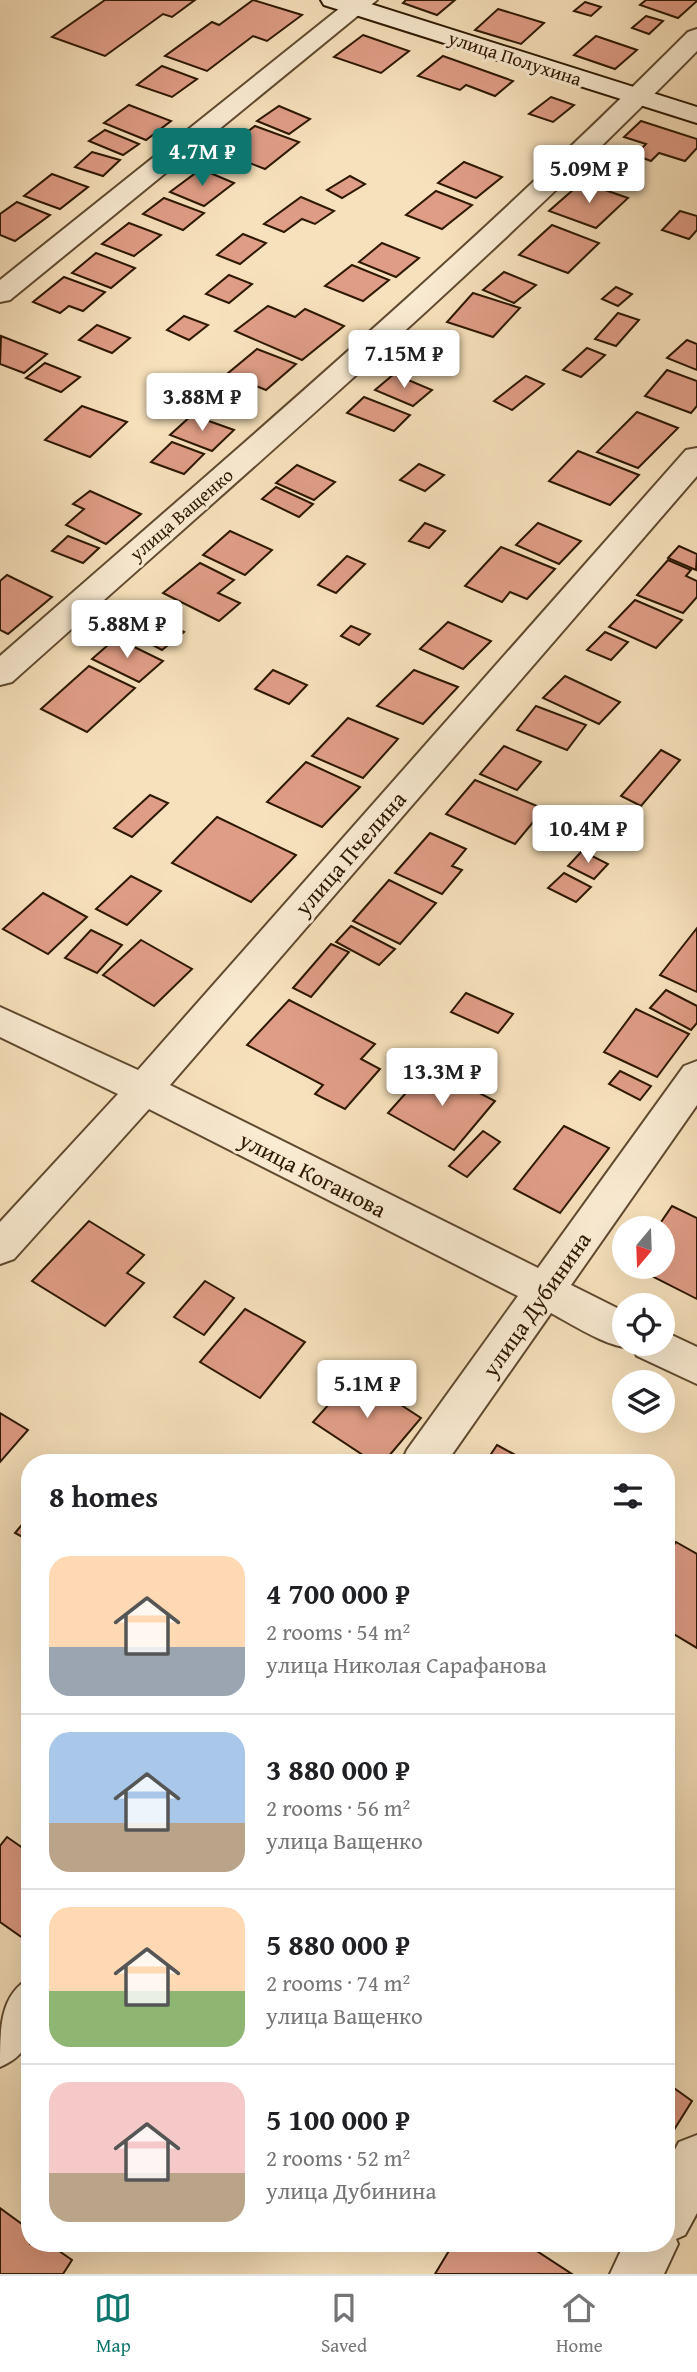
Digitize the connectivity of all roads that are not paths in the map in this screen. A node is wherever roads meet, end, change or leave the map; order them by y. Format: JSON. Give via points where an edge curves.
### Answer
{"nodes":[{"id":1,"x":352,"y":2,"type":"edge"},
{"id":2,"x":697,"y":37,"type":"edge"},
{"id":3,"x":639,"y":97,"type":"junction"},
{"id":4,"x":697,"y":115,"type":"edge"},
{"id":5,"x":0,"y":294,"type":"edge"},
{"id":6,"x":697,"y":457,"type":"edge"},
{"id":7,"x":0,"y":674,"type":"edge"},
{"id":8,"x":0,"y":1021,"type":"edge"},
{"id":9,"x":697,"y":1076,"type":"edge"},
{"id":10,"x":143,"y":1089,"type":"junction"},
{"id":11,"x":0,"y":1248,"type":"edge"},
{"id":12,"x":546,"y":1290,"type":"junction"},
{"id":13,"x":612,"y":1324,"type":"edge"},
{"id":14,"x":675,"y":1356,"type":"edge"},
{"id":15,"x":697,"y":1367,"type":"edge"},
{"id":16,"x":428,"y":1454,"type":"edge"},
{"id":17,"x":21,"y":2014,"type":"edge"},
{"id":18,"x":0,"y":2042,"type":"edge"},
{"id":19,"x":697,"y":2160,"type":"edge"},
{"id":20,"x":675,"y":2202,"type":"edge"},
{"id":21,"x":648,"y":2252,"type":"edge"},
{"id":22,"x":636,"y":2274,"type":"edge"}],
"edges":[{"from":1,"to":3,"type":"street","name":"улица Полухина"},
{"from":1,"to":5,"type":"street"},
{"from":2,"to":3,"type":"street","name":"улица Ващенко"},
{"from":3,"to":4,"type":"street","name":"улица Полухина"},
{"from":3,"to":7,"type":"street","name":"улица Ващенко","via":[[279,427]]},
{"from":6,"to":10,"type":"street","name":"улица Пчелина"},
{"from":8,"to":10,"type":"street","name":"улица Коганова"},
{"from":9,"to":12,"type":"street","name":"улица Дубинина"},
{"from":10,"to":11,"type":"street","name":"улица Пчелина"},
{"from":10,"to":12,"type":"street","name":"улица Коганова"},
{"from":12,"to":13,"type":"street","name":"улица Коганова"},
{"from":12,"to":16,"type":"street","name":"улица Дубинина"},
{"from":14,"to":15,"type":"street"},
{"from":17,"to":18,"type":"street"},
{"from":19,"to":20,"type":"street"},
{"from":21,"to":22,"type":"street"}]}
